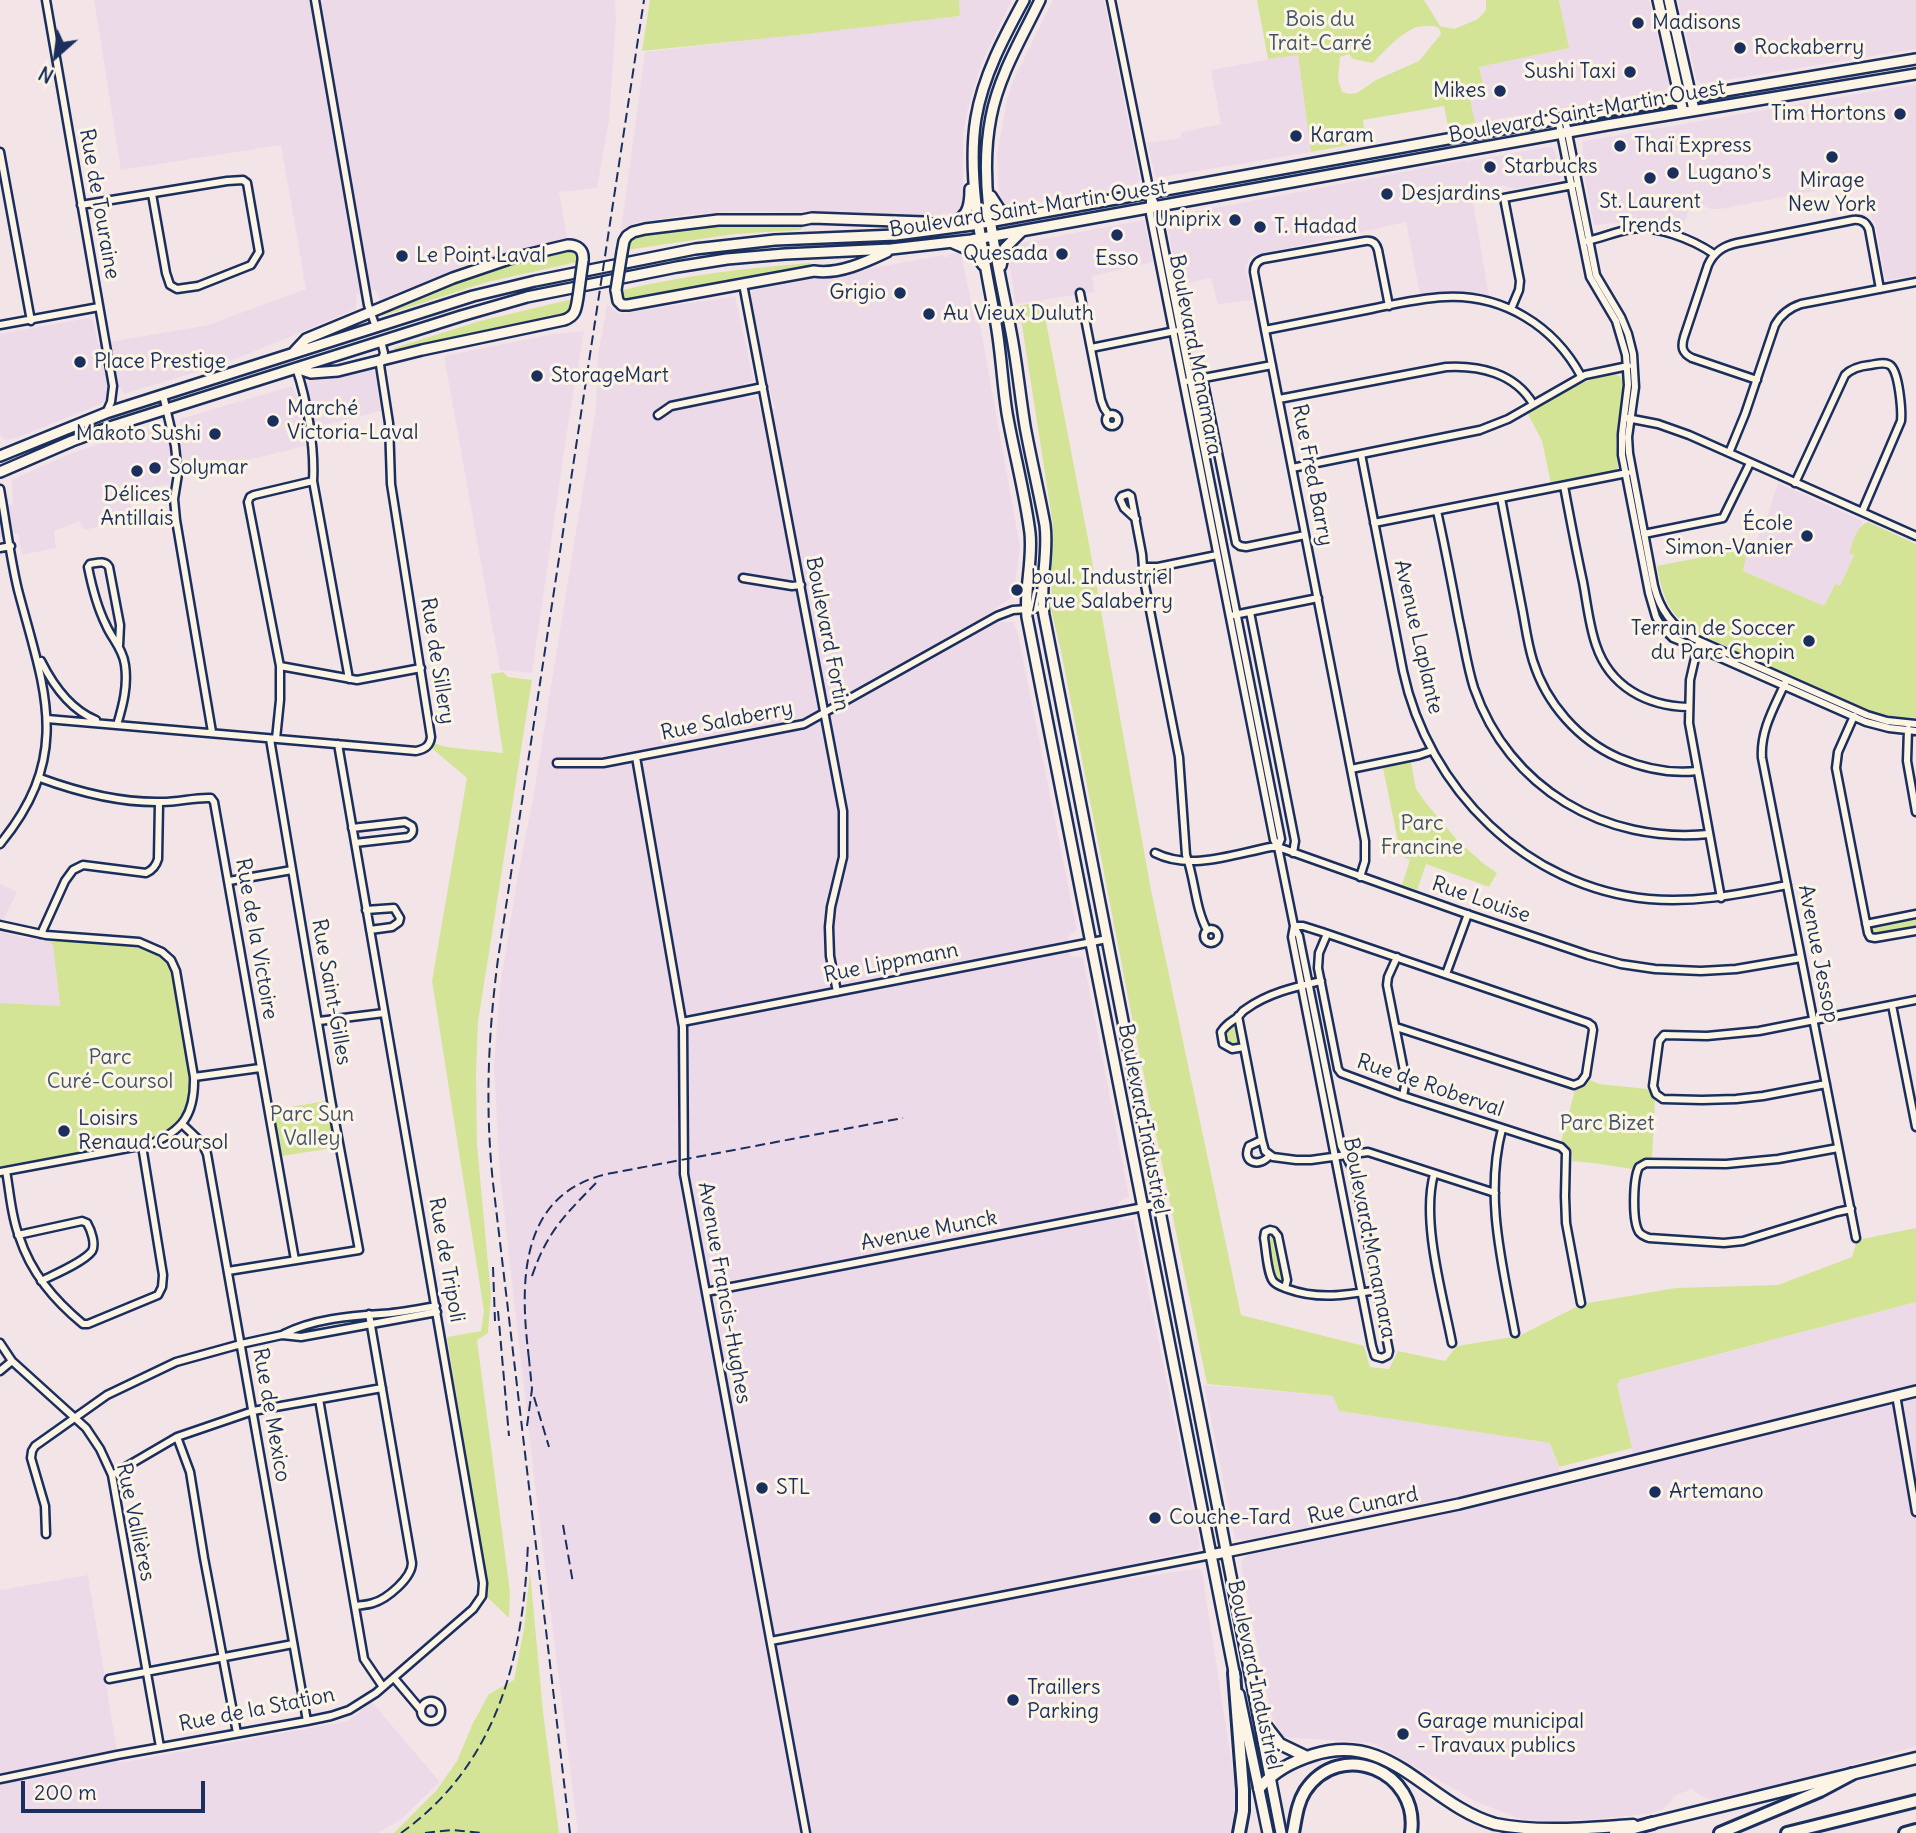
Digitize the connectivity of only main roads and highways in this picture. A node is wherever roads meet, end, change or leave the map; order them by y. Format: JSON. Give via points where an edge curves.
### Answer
{"nodes":[{"id":1,"x":1024,"y":0,"type":"edge"},
{"id":2,"x":1040,"y":0,"type":"edge"},
{"id":3,"x":1658,"y":0,"type":"edge"},
{"id":4,"x":1669,"y":0,"type":"edge"},
{"id":5,"x":1916,"y":59,"type":"edge"},
{"id":6,"x":1916,"y":74,"type":"edge"},
{"id":7,"x":1691,"y":97,"type":"junction"},
{"id":8,"x":1681,"y":99,"type":"junction"},
{"id":9,"x":1694,"y":110,"type":"junction"},
{"id":10,"x":1683,"y":112,"type":"junction"},
{"id":11,"x":974,"y":181,"type":"junction"},
{"id":12,"x":988,"y":191,"type":"junction"},
{"id":13,"x":1020,"y":217,"type":"junction"},
{"id":14,"x":802,"y":220,"type":"junction"},
{"id":15,"x":992,"y":222,"type":"junction"},
{"id":16,"x":979,"y":224,"type":"junction"},
{"id":17,"x":946,"y":229,"type":"junction"},
{"id":18,"x":1024,"y":230,"type":"junction"},
{"id":19,"x":993,"y":236,"type":"junction"},
{"id":20,"x":982,"y":238,"type":"junction"},
{"id":21,"x":808,"y":239,"type":"junction"},
{"id":22,"x":951,"y":243,"type":"junction"},
{"id":23,"x":891,"y":249,"type":"junction"},
{"id":24,"x":813,"y":253,"type":"junction"},
{"id":25,"x":814,"y":271,"type":"junction"},
{"id":26,"x":986,"y":273,"type":"junction"},
{"id":27,"x":1000,"y":274,"type":"junction"},
{"id":28,"x":291,"y":354,"type":"junction"},
{"id":29,"x":296,"y":368,"type":"junction"},
{"id":30,"x":1007,"y":410,"type":"junction"},
{"id":31,"x":1024,"y":418,"type":"junction"},
{"id":32,"x":0,"y":456,"type":"edge"},
{"id":33,"x":0,"y":472,"type":"edge"},
{"id":34,"x":1916,"y":1391,"type":"edge"},
{"id":35,"x":1227,"y":1551,"type":"junction"},
{"id":36,"x":1212,"y":1555,"type":"junction"},
{"id":37,"x":1234,"y":1672,"type":"junction"},
{"id":38,"x":1259,"y":1717,"type":"junction"},
{"id":39,"x":1307,"y":1757,"type":"junction"},
{"id":40,"x":1916,"y":1758,"type":"edge"},
{"id":41,"x":1852,"y":1774,"type":"junction"},
{"id":42,"x":1270,"y":1776,"type":"junction"},
{"id":43,"x":1259,"y":1788,"type":"junction"},
{"id":44,"x":1916,"y":1801,"type":"edge"},
{"id":45,"x":1653,"y":1823,"type":"junction"},
{"id":46,"x":1916,"y":1830,"type":"edge"},
{"id":47,"x":1238,"y":1833,"type":"edge"},
{"id":48,"x":1268,"y":1833,"type":"edge"},
{"id":49,"x":1281,"y":1833,"type":"edge"},
{"id":50,"x":1293,"y":1833,"type":"edge"},
{"id":51,"x":1411,"y":1833,"type":"edge"},
{"id":52,"x":1615,"y":1833,"type":"edge"},
{"id":53,"x":1720,"y":1833,"type":"edge"},
{"id":54,"x":1787,"y":1833,"type":"edge"},
{"id":55,"x":1905,"y":1833,"type":"edge"}],
"edges":[{"from":1,"to":11,"type":"main road","via":[[980,100],[974,133]]},
{"from":2,"to":12,"type":"main road","name":"Boulevard Industriel","via":[[1005,73],[993,111]]},
{"from":3,"to":8,"type":"main road"},
{"from":4,"to":7,"type":"main road"},
{"from":5,"to":7,"type":"main road","name":"Boulevard Saint-Martin Ouest"},
{"from":6,"to":9,"type":"main road","name":"Boulevard Saint-Martin Ouest"},
{"from":7,"to":8,"type":"main road","name":"Boulevard Saint-Martin Ouest"},
{"from":7,"to":9,"type":"main road"},
{"from":8,"to":10,"type":"main road"},
{"from":8,"to":13,"type":"main road","name":"Boulevard Saint-Martin Ouest"},
{"from":9,"to":10,"type":"main road","name":"Boulevard Saint-Martin Ouest"},
{"from":10,"to":18,"type":"main road","name":"Boulevard Saint-Martin Ouest"},
{"from":11,"to":16,"type":"main road","name":"Boulevard Industriel"},
{"from":11,"to":17,"type":"main road","via":[[968,211]]},
{"from":12,"to":13,"type":"main road","via":[[1000,210]]},
{"from":12,"to":15,"type":"main road","name":"Boulevard Industriel"},
{"from":13,"to":15,"type":"main road","name":"Boulevard Saint-Martin Ouest"},
{"from":14,"to":17,"type":"main road","via":[[924,222]]},
{"from":14,"to":21,"type":"main road"},
{"from":14,"to":25,"type":"main road","bridge":true,"via":[[692,222],[633,232],[622,252],[618,301],[626,305]]},
{"from":15,"to":16,"type":"main road","name":"Boulevard Saint-Martin Ouest"},
{"from":15,"to":19,"type":"main road","name":"Boulevard Industriel"},
{"from":16,"to":17,"type":"main road","name":"Boulevard Saint-Martin Ouest"},
{"from":16,"to":20,"type":"main road","name":"Boulevard Industriel"},
{"from":17,"to":21,"type":"main road","name":"Boulevard Saint-Martin Ouest"},
{"from":18,"to":19,"type":"main road","name":"Boulevard Saint-Martin Ouest"},
{"from":18,"to":27,"type":"main road","via":[[1005,248]]},
{"from":19,"to":20,"type":"main road","name":"Boulevard Saint-Martin Ouest"},
{"from":19,"to":27,"type":"main road","name":"Boulevard Industriel"},
{"from":20,"to":22,"type":"main road","name":"Boulevard Saint-Martin Ouest"},
{"from":20,"to":26,"type":"main road","name":"Boulevard Industriel"},
{"from":21,"to":28,"type":"main road","name":"Boulevard Saint-Martin Ouest","via":[[661,255],[494,291]]},
{"from":22,"to":23,"type":"main road","name":"Boulevard Saint-Martin Ouest"},
{"from":22,"to":26,"type":"main road","via":[[976,254]]},
{"from":23,"to":24,"type":"main road","name":"Boulevard Saint-Martin Ouest"},
{"from":23,"to":25,"type":"main road","via":[[859,264]]},
{"from":24,"to":25,"type":"main road","via":[[818,264]]},
{"from":24,"to":29,"type":"main road","name":"Boulevard Saint-Martin Ouest","via":[[716,260],[559,290]]},
{"from":26,"to":30,"type":"main road","name":"Boulevard Industriel"},
{"from":27,"to":31,"type":"main road","name":"Boulevard Industriel"},
{"from":28,"to":29,"type":"main road","bridge":true,"via":[[306,340],[459,276],[571,245],[583,254],[575,314],[564,320],[325,372]]},
{"from":28,"to":32,"type":"main road","name":"Boulevard Saint-Martin Ouest","via":[[106,413]]},
{"from":29,"to":33,"type":"main road","name":"Boulevard Saint-Martin Ouest","via":[[83,437]]},
{"from":30,"to":31,"type":"main road","via":[[1015,407]]},
{"from":30,"to":36,"type":"main road","name":"Boulevard Industriel","via":[[1030,535],[1026,609]]},
{"from":31,"to":35,"type":"main road","name":"Boulevard Industriel","via":[[1045,528],[1043,608]]},
{"from":34,"to":35,"type":"main road","name":"Rue Cunard","via":[[1459,1504]]},
{"from":35,"to":36,"type":"main road","name":"Rue Cunard"},
{"from":35,"to":38,"type":"main road","name":"Boulevard Industriel"},
{"from":36,"to":37,"type":"main road","name":"Boulevard Industriel"},
{"from":37,"to":43,"type":"main road","name":"Boulevard Industriel"},
{"from":37,"to":47,"type":"highway","via":[[1243,1790]]},
{"from":38,"to":39,"type":"main road","via":[[1280,1744]]},
{"from":38,"to":42,"type":"main road","name":"Boulevard Industriel"},
{"from":39,"to":42,"type":"main road"},
{"from":39,"to":45,"type":"main road","via":[[1340,1749],[1374,1754],[1461,1809],[1514,1828],[1555,1831]]},
{"from":40,"to":41,"type":"main road"},
{"from":41,"to":45,"type":"main road"},
{"from":41,"to":53,"type":"highway"},
{"from":42,"to":43,"type":"main road"},
{"from":42,"to":49,"type":"main road","name":"Boulevard Industriel"},
{"from":43,"to":48,"type":"main road","name":"Boulevard Industriel"},
{"from":44,"to":54,"type":"highway"},
{"from":45,"to":52,"type":"highway"},
{"from":46,"to":55,"type":"highway"},
{"from":50,"to":51,"type":"highway","via":[[1298,1805],[1309,1785],[1327,1771],[1354,1765],[1382,1771],[1399,1785],[1410,1808]]}]}
